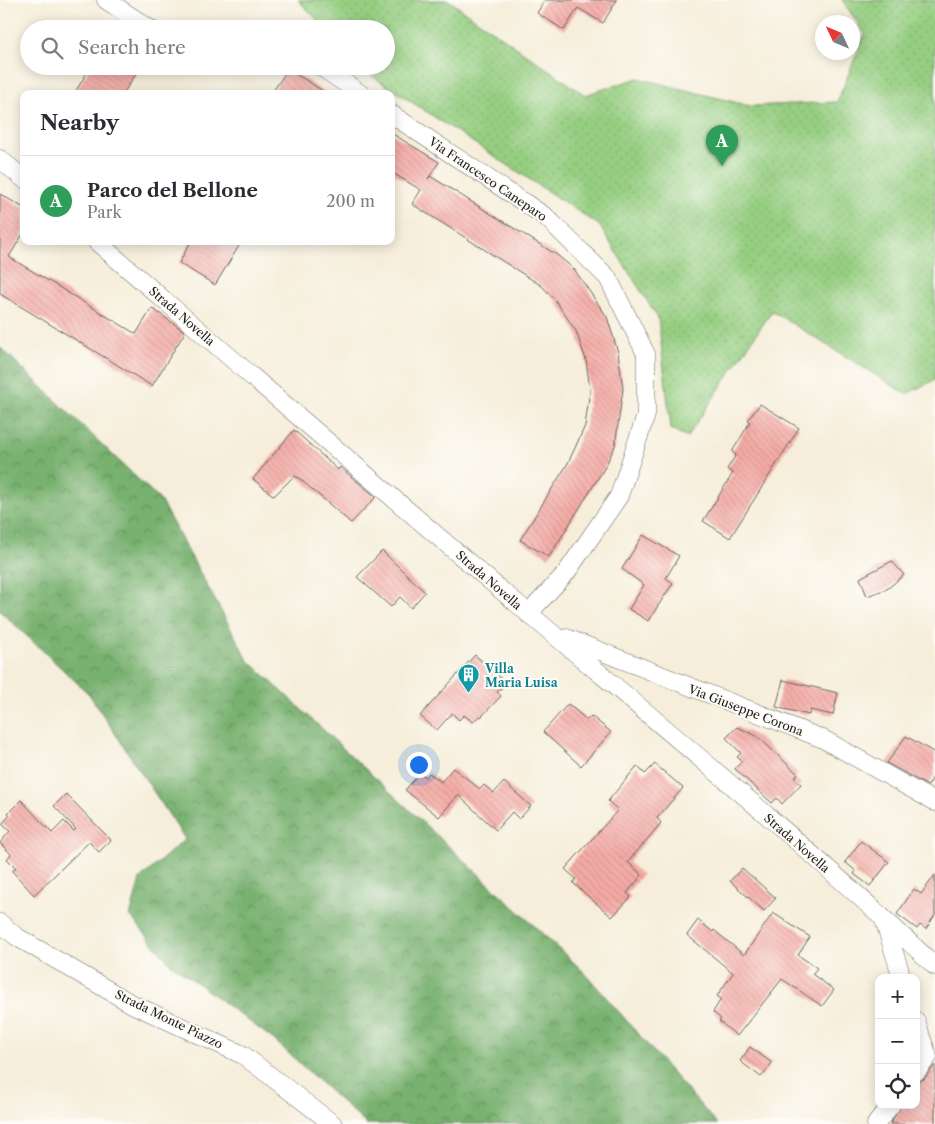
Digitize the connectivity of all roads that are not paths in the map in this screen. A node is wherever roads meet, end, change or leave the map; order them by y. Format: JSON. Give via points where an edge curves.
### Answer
{"nodes":[{"id":1,"x":106,"y":0,"type":"edge"},
{"id":2,"x":136,"y":20,"type":"edge"},
{"id":3,"x":333,"y":75,"type":"edge"},
{"id":4,"x":355,"y":90,"type":"edge"},
{"id":5,"x":395,"y":117,"type":"edge"},
{"id":6,"x":0,"y":159,"type":"edge"},
{"id":7,"x":20,"y":176,"type":"edge"},
{"id":8,"x":101,"y":245,"type":"edge"},
{"id":9,"x":528,"y":614,"type":"junction"},
{"id":10,"x":550,"y":631,"type":"junction"},
{"id":11,"x":935,"y":802,"type":"edge"},
{"id":12,"x":883,"y":918,"type":"junction"},
{"id":13,"x":0,"y":923,"type":"edge"},
{"id":14,"x":935,"y":966,"type":"edge"},
{"id":15,"x":901,"y":974,"type":"edge"},
{"id":16,"x":920,"y":1033,"type":"edge"},
{"id":17,"x":920,"y":1067,"type":"edge"},
{"id":18,"x":888,"y":1109,"type":"edge"},
{"id":19,"x":332,"y":1124,"type":"edge"},
{"id":20,"x":876,"y":1124,"type":"edge"}],
"edges":[{"from":1,"to":2,"type":"street"},
{"from":3,"to":4,"type":"street"},
{"from":5,"to":9,"type":"street","name":"Via Francesco Caneparo","via":[[546,217],[608,278],[646,354],[646,415],[619,496],[566,573]]},
{"from":6,"to":7,"type":"street"},
{"from":8,"to":9,"type":"street","name":"Strada Novella"},
{"from":9,"to":10,"type":"street","name":"Strada Novella"},
{"from":10,"to":11,"type":"street","name":"Via Giuseppe Corona","via":[[822,740]]},
{"from":10,"to":12,"type":"street","name":"Strada Novella"},
{"from":12,"to":14,"type":"street","name":"Strada Novella"},
{"from":12,"to":15,"type":"street"},
{"from":13,"to":19,"type":"street","name":"Strada Monte Piazzo","via":[[17,937],[132,1004],[243,1055]]},
{"from":16,"to":17,"type":"street","via":[[928,1057]]},
{"from":18,"to":20,"type":"street"}]}
